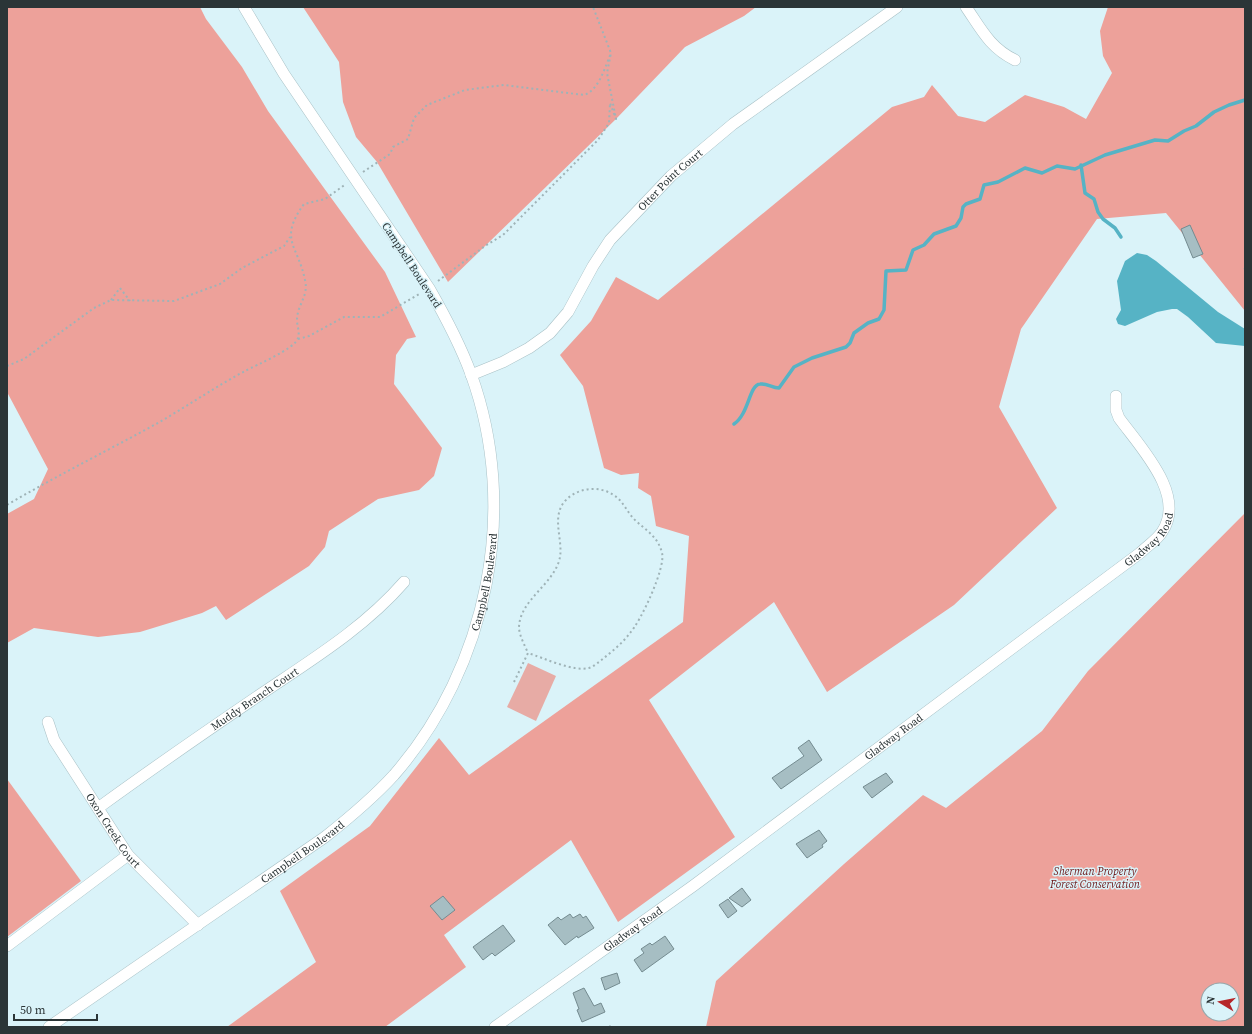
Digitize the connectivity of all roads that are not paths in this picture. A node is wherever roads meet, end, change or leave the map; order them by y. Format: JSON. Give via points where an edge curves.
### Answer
{"nodes":[{"id":1,"x":244,"y":7,"type":"edge"},
{"id":2,"x":896,"y":7,"type":"edge"},
{"id":3,"x":966,"y":7,"type":"edge"},
{"id":4,"x":1015,"y":60,"type":"dead end"},
{"id":5,"x":471,"y":375,"type":"junction"},
{"id":6,"x":1116,"y":396,"type":"dead end"},
{"id":7,"x":404,"y":582,"type":"dead end"},
{"id":8,"x":48,"y":722,"type":"dead end"},
{"id":9,"x":98,"y":808,"type":"junction"},
{"id":10,"x":128,"y":854,"type":"junction"},
{"id":11,"x":198,"y":925,"type":"junction"},
{"id":12,"x":7,"y":946,"type":"edge"},
{"id":13,"x":49,"y":1027,"type":"edge"},
{"id":14,"x":496,"y":1027,"type":"edge"}],
"edges":[{"from":1,"to":5,"type":"street","name":"Campbell Boulevard","via":[[284,74],[429,288],[454,335]]},
{"from":2,"to":5,"type":"street","name":"Otter Point Court","via":[[733,124],[671,176],[610,240],[568,312],[550,333],[503,362]]},
{"from":3,"to":4,"type":"street","via":[[991,43],[1001,53]]},
{"from":5,"to":11,"type":"street","name":"Campbell Boulevard","via":[[489,447],[493,488],[493,539],[477,622],[451,690],[434,720],[405,761],[361,808],[319,841]]},
{"from":6,"to":14,"type":"street","name":"Gladway Road","via":[[1119,418],[1163,480],[1168,494],[1170,512],[1162,532],[1140,553],[854,767]]},
{"from":7,"to":9,"type":"street","name":"Muddy Branch Court","via":[[374,614]]},
{"from":8,"to":9,"type":"street","name":"Oxon Creek Court","via":[[54,740]]},
{"from":9,"to":10,"type":"street","name":"Oxon Creek Court"},
{"from":10,"to":11,"type":"street","name":"Oxon Creek Court"},
{"from":10,"to":12,"type":"street"},
{"from":11,"to":13,"type":"street","name":"Campbell Boulevard"}]}
